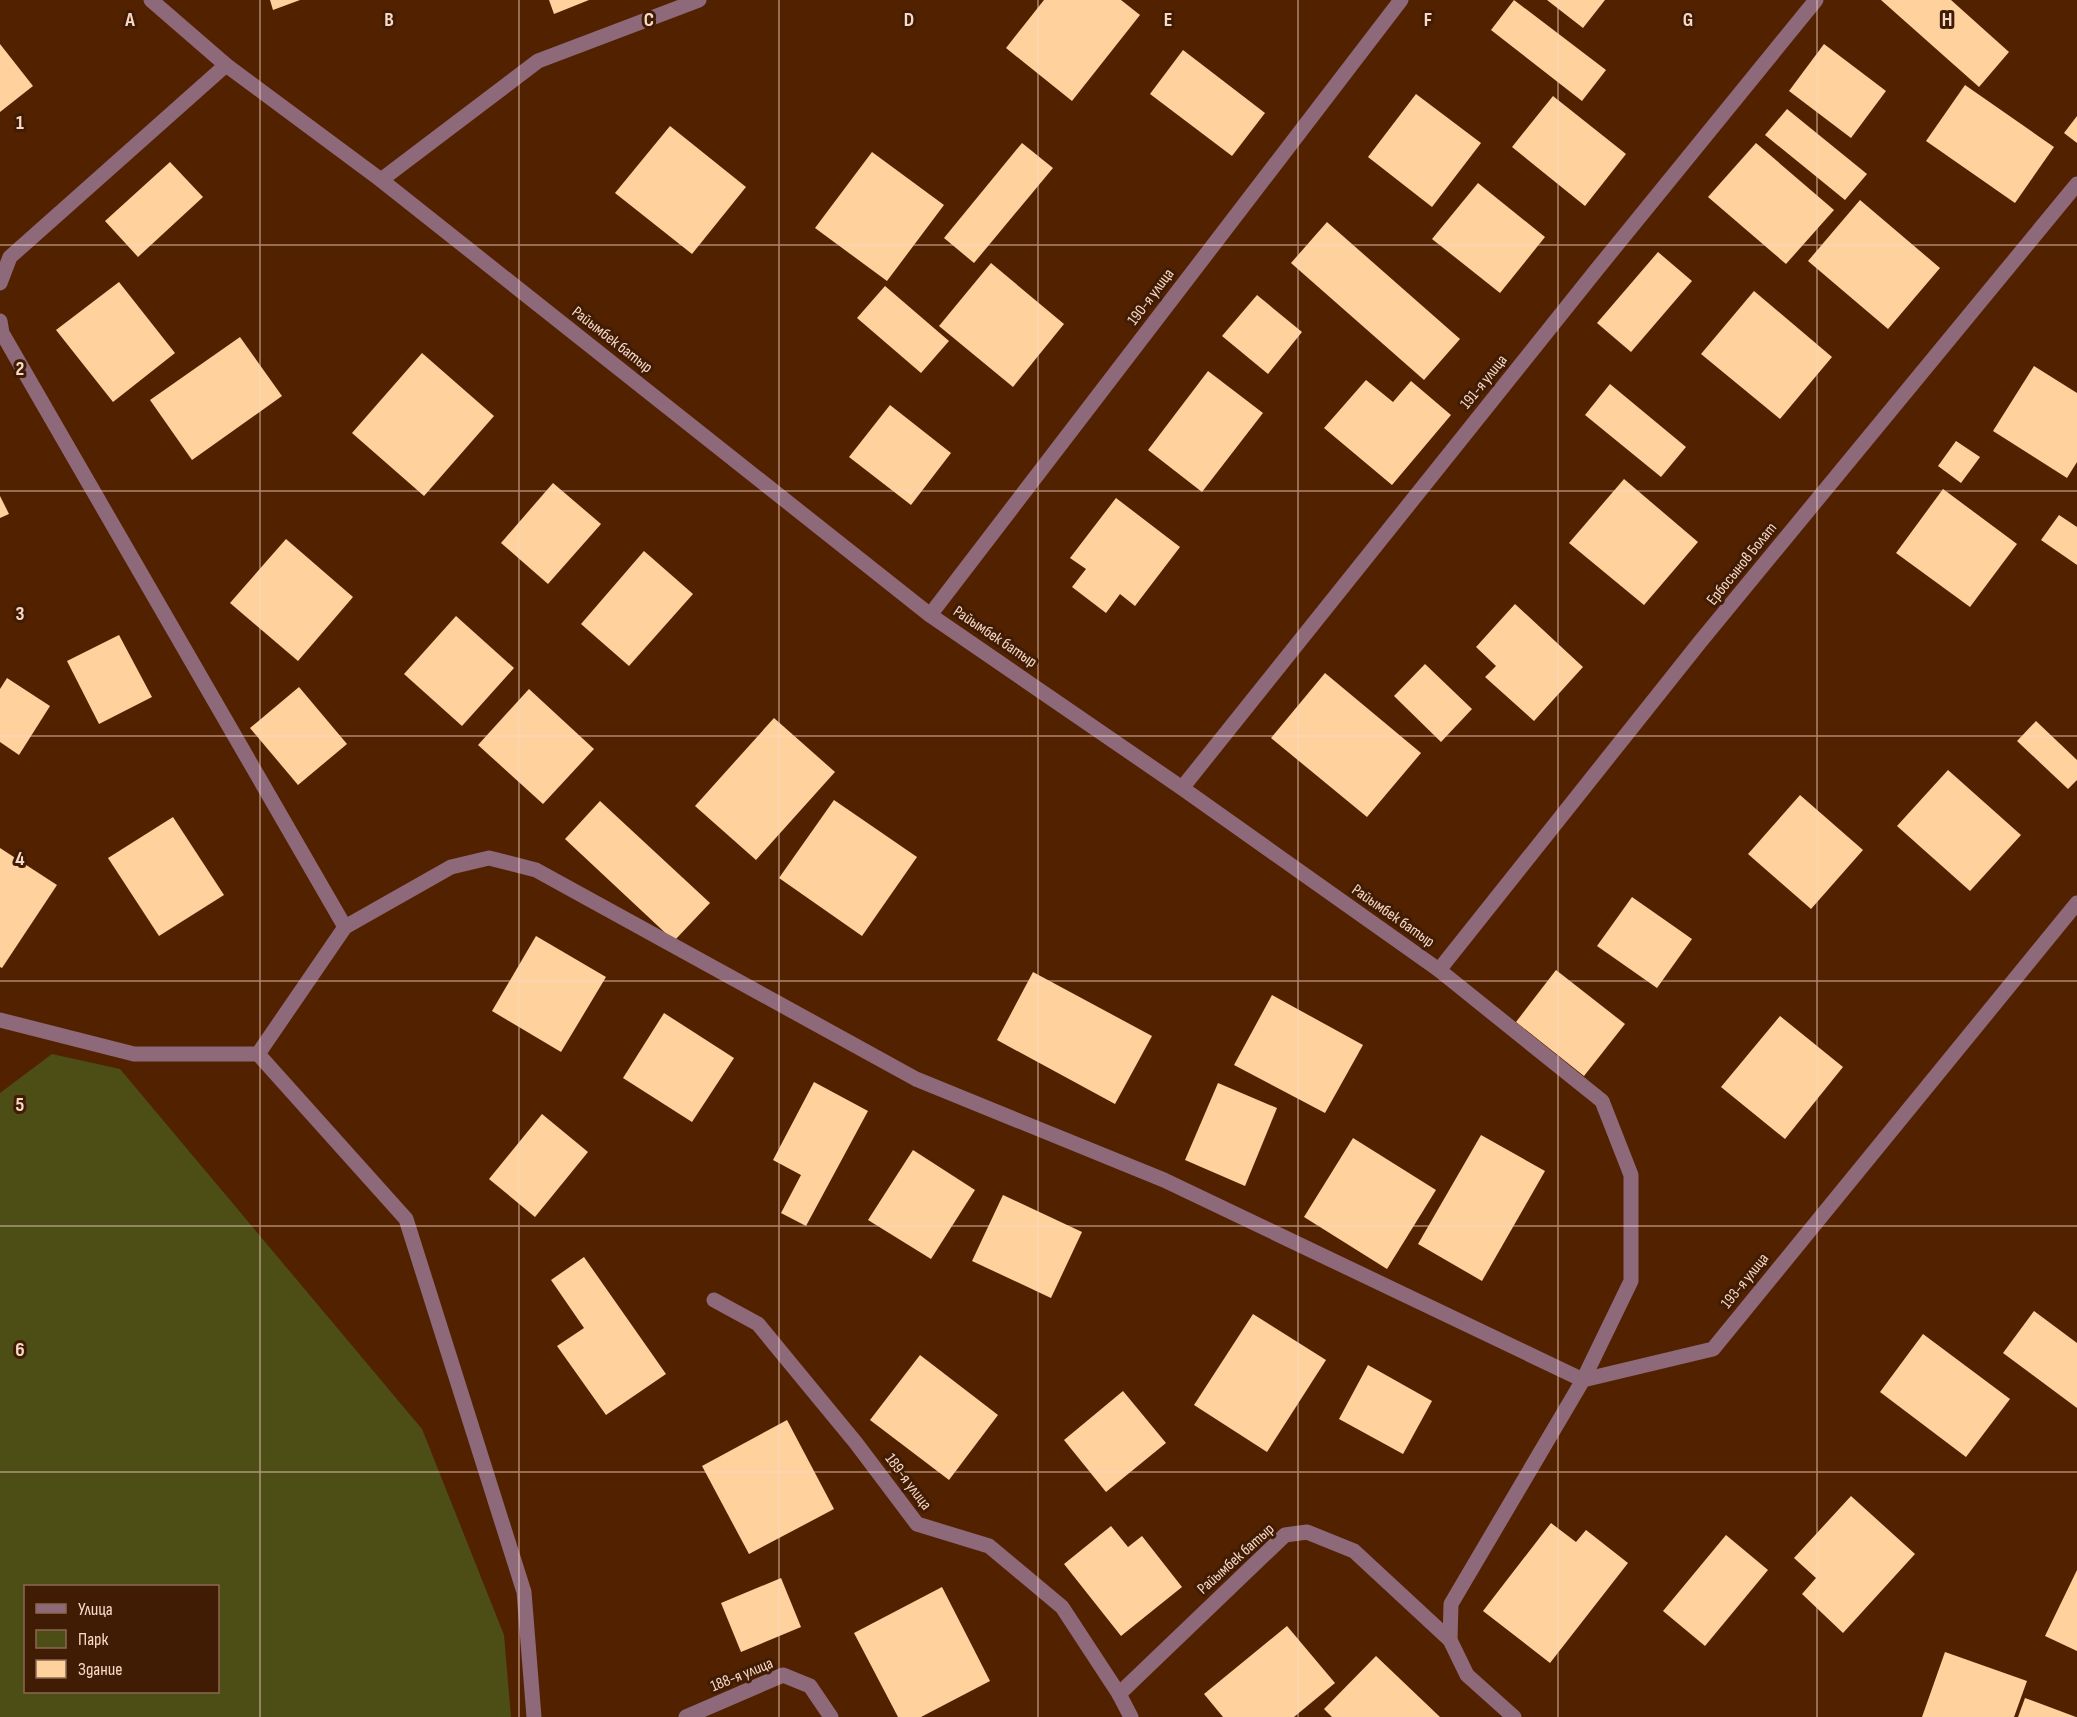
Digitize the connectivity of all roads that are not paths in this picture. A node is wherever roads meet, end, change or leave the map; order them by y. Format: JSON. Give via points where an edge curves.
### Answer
{"nodes":[{"id":1,"x":151,"y":0,"type":"edge"},
{"id":2,"x":699,"y":0,"type":"edge"},
{"id":3,"x":1401,"y":0,"type":"edge"},
{"id":4,"x":1816,"y":0,"type":"edge"},
{"id":5,"x":226,"y":66,"type":"junction"},
{"id":6,"x":381,"y":180,"type":"junction"},
{"id":7,"x":2077,"y":184,"type":"edge"},
{"id":8,"x":0,"y":283,"type":"edge"},
{"id":9,"x":0,"y":321,"type":"edge"},
{"id":10,"x":930,"y":615,"type":"junction"},
{"id":11,"x":1182,"y":788,"type":"junction"},
{"id":12,"x":2077,"y":903,"type":"edge"},
{"id":13,"x":345,"y":927,"type":"junction"},
{"id":14,"x":1439,"y":970,"type":"junction"},
{"id":15,"x":1,"y":1021,"type":"edge"},
{"id":16,"x":258,"y":1054,"type":"junction"},
{"id":17,"x":714,"y":1300,"type":"dead end"},
{"id":18,"x":1583,"y":1380,"type":"junction"},
{"id":19,"x":1450,"y":1640,"type":"junction"},
{"id":20,"x":1119,"y":1694,"type":"junction"},
{"id":21,"x":534,"y":1717,"type":"edge"},
{"id":22,"x":686,"y":1717,"type":"edge"},
{"id":23,"x":831,"y":1717,"type":"edge"},
{"id":24,"x":1131,"y":1717,"type":"edge"},
{"id":25,"x":1514,"y":1717,"type":"edge"}],
"edges":[{"from":1,"to":5,"type":"street","name":"Райымбек батыр"},
{"from":2,"to":6,"type":"street","via":[[538,61]]},
{"from":3,"to":10,"type":"street","name":"190-я улица"},
{"from":4,"to":11,"type":"street","name":"191-я улица"},
{"from":5,"to":6,"type":"street","name":"Райымбек батыр"},
{"from":5,"to":8,"type":"street","via":[[10,257]]},
{"from":6,"to":10,"type":"street","name":"Райымбек батыр"},
{"from":7,"to":14,"type":"street","name":"Ербосынов Болат","via":[[1700,642]]},
{"from":9,"to":13,"type":"street","via":[[2,333]]},
{"from":10,"to":11,"type":"street","name":"Райымбек батыр"},
{"from":11,"to":14,"type":"street","name":"Райымбек батыр"},
{"from":12,"to":18,"type":"street","name":"193-я улица","via":[[1713,1349]]},
{"from":13,"to":16,"type":"street"},
{"from":13,"to":18,"type":"street","via":[[451,867],[489,858],[536,870],[916,1079],[1164,1179]]},
{"from":14,"to":18,"type":"street","name":"Райымбек батыр","via":[[1602,1101],[1631,1175],[1631,1281]]},
{"from":15,"to":16,"type":"street","via":[[134,1054]]},
{"from":16,"to":21,"type":"street","via":[[406,1219],[524,1592]]},
{"from":17,"to":20,"type":"street","name":"189-я улица","via":[[758,1324],[917,1524],[989,1545],[1062,1607]]},
{"from":18,"to":19,"type":"street","via":[[1451,1604]]},
{"from":19,"to":20,"type":"street","name":"Райымбек батыр","via":[[1354,1551],[1307,1532],[1285,1535]]},
{"from":19,"to":25,"type":"street","name":"Райымбек батыр","via":[[1467,1675]]},
{"from":20,"to":24,"type":"street","name":"189-я улица"},
{"from":22,"to":23,"type":"street","name":"188-я улица","via":[[783,1675],[810,1686]]}]}
